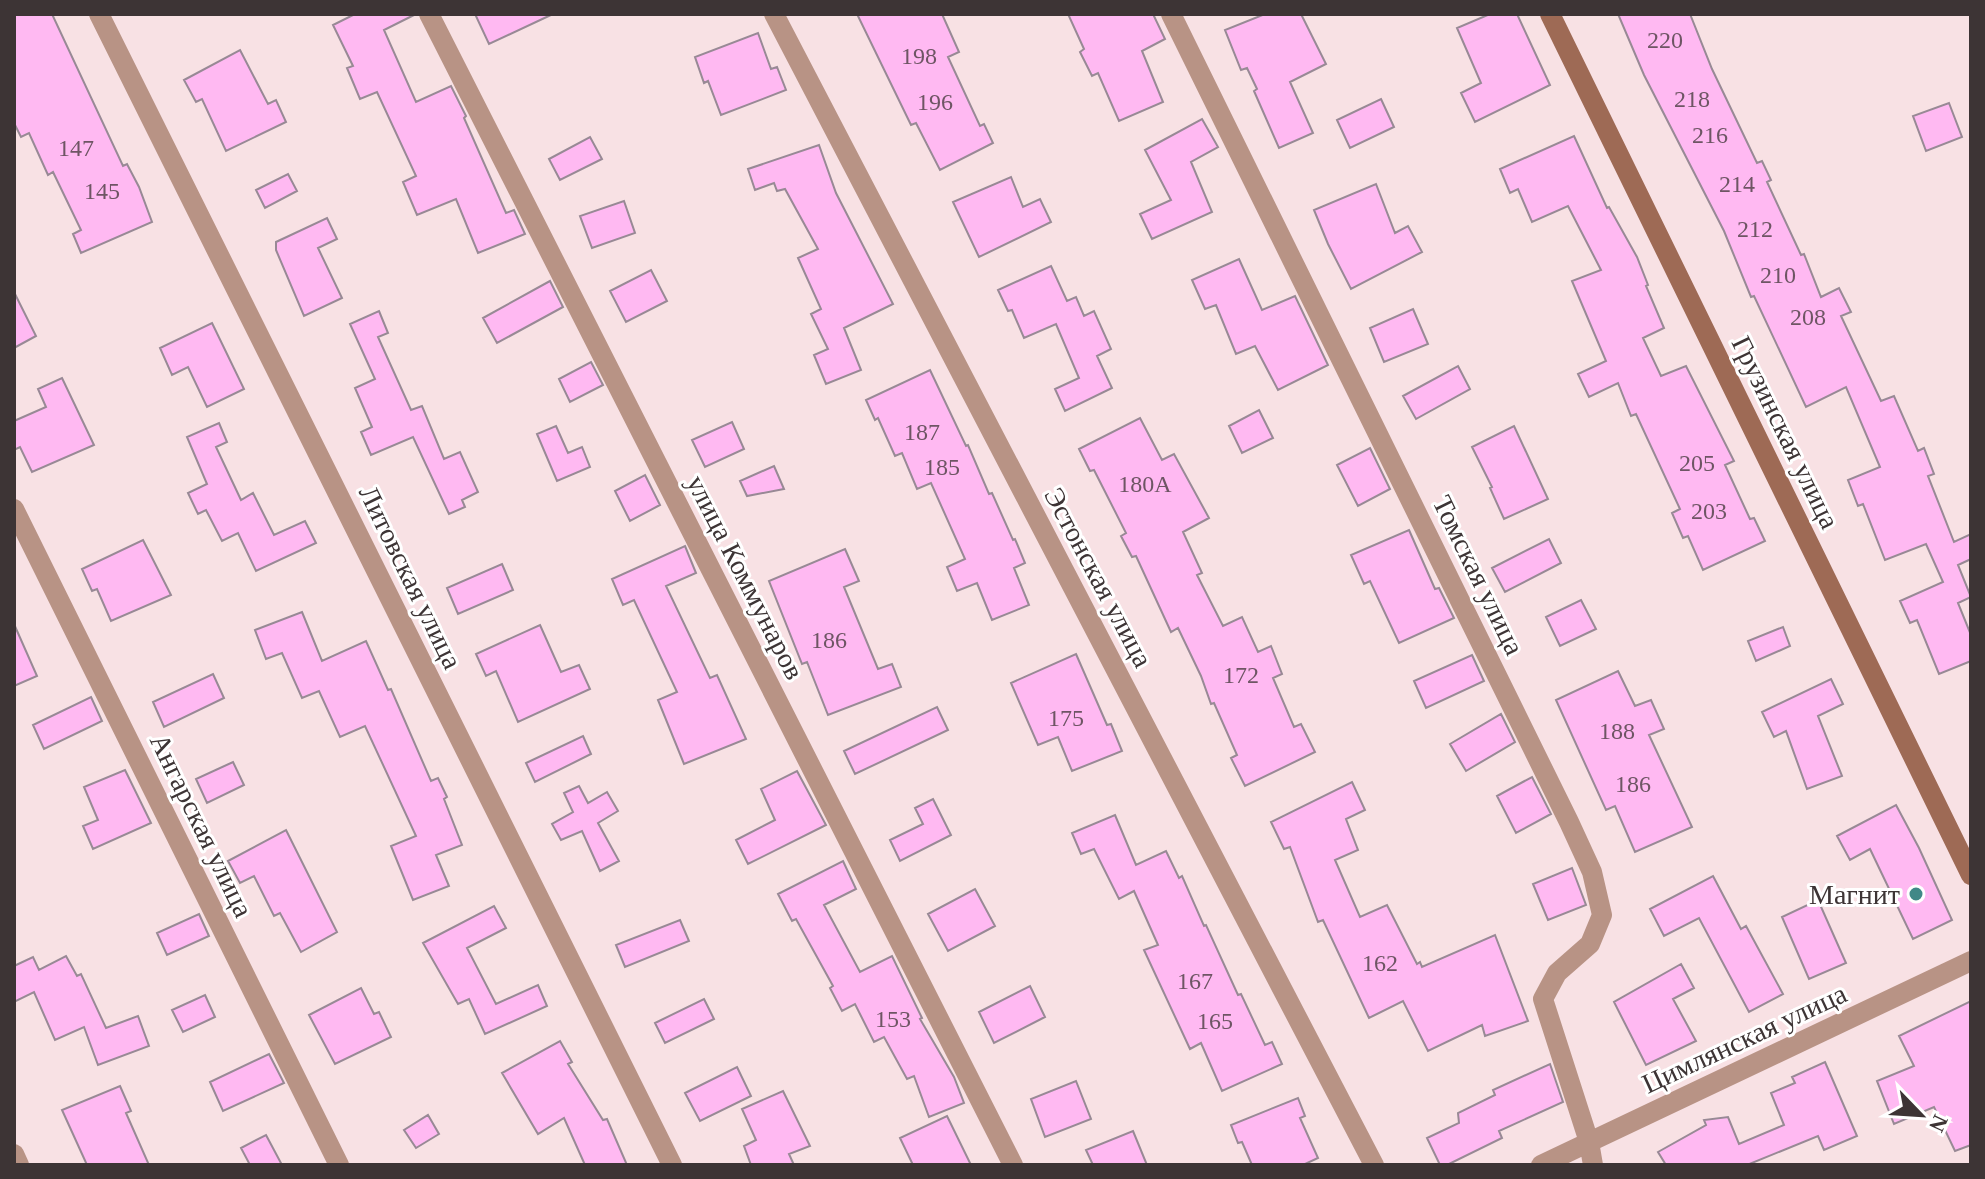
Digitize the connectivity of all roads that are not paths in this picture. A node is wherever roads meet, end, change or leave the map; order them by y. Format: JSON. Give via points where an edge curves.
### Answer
{"nodes":[{"id":1,"x":99,"y":14,"type":"edge"},
{"id":2,"x":429,"y":14,"type":"edge"},
{"id":3,"x":774,"y":14,"type":"edge"},
{"id":4,"x":1171,"y":14,"type":"edge"},
{"id":5,"x":1550,"y":14,"type":"edge"},
{"id":6,"x":14,"y":509,"type":"edge"},
{"id":7,"x":1971,"y":875,"type":"edge"},
{"id":8,"x":1971,"y":961,"type":"edge"},
{"id":9,"x":1589,"y":1142,"type":"junction"},
{"id":10,"x":14,"y":1154,"type":"edge"},
{"id":11,"x":19,"y":1165,"type":"edge"},
{"id":12,"x":339,"y":1165,"type":"edge"},
{"id":13,"x":672,"y":1165,"type":"edge"},
{"id":14,"x":1013,"y":1165,"type":"edge"},
{"id":15,"x":1374,"y":1165,"type":"edge"},
{"id":16,"x":1541,"y":1165,"type":"edge"},
{"id":17,"x":1593,"y":1165,"type":"edge"}],
"edges":[{"from":1,"to":13,"type":"street","name":"Литовская улица"},
{"from":2,"to":14,"type":"street","name":"улица Коммунаров"},
{"from":3,"to":15,"type":"street","name":"Эстонская улица"},
{"from":4,"to":9,"type":"street","name":"Томская улица","via":[[1592,872],[1602,915],[1590,944],[1557,973],[1543,999]]},
{"from":5,"to":7,"type":"main road","name":"Грузинская улица"},
{"from":6,"to":12,"type":"street","name":"Ангарская улица"},
{"from":8,"to":9,"type":"street","name":"Цимлянская улица"},
{"from":9,"to":16,"type":"street","name":"Цимлянская улица"},
{"from":9,"to":17,"type":"street","name":"Томская улица"},
{"from":10,"to":11,"type":"street"}]}
